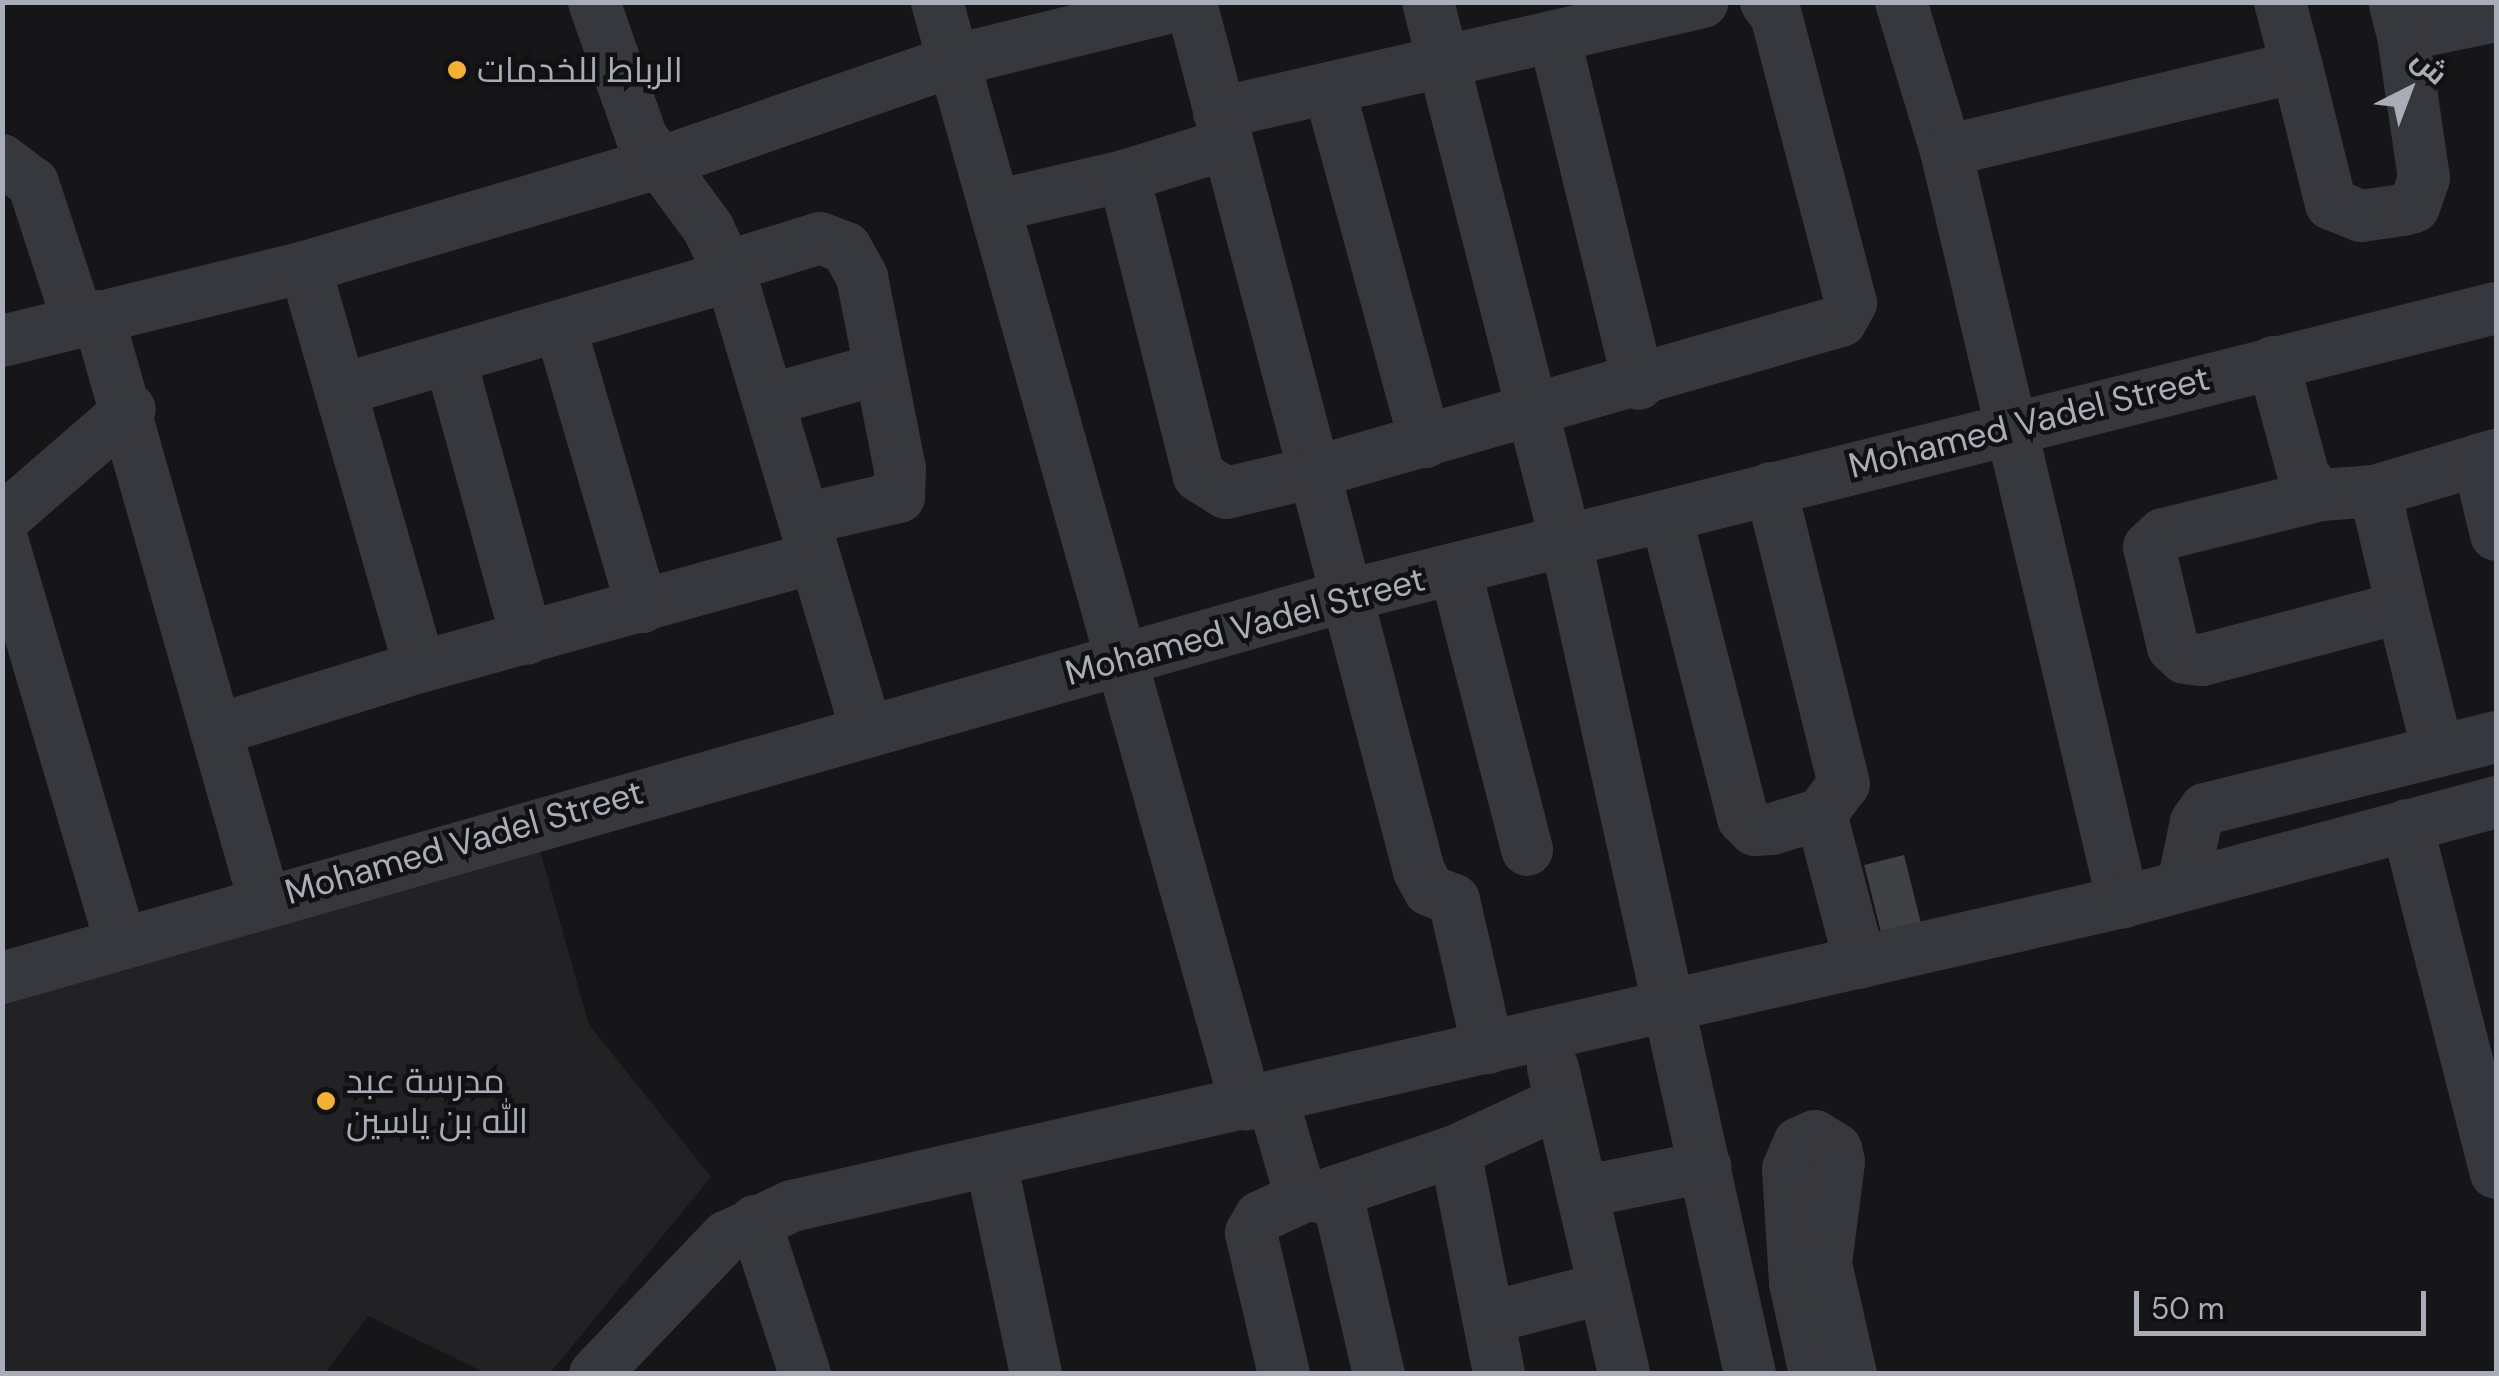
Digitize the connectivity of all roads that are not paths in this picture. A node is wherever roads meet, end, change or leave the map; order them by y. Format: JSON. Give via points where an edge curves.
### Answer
{"nodes":[{"id":1,"x":594,"y":2,"type":"edge"},
{"id":2,"x":936,"y":2,"type":"edge"},
{"id":3,"x":1428,"y":2,"type":"edge"},
{"id":4,"x":1702,"y":2,"type":"edge"},
{"id":5,"x":1766,"y":2,"type":"edge"},
{"id":6,"x":1901,"y":2,"type":"edge"},
{"id":7,"x":2280,"y":2,"type":"edge"},
{"id":8,"x":1192,"y":3,"type":"edge"},
{"id":9,"x":2496,"y":16,"type":"edge"},
{"id":10,"x":2399,"y":19,"type":"edge"},
{"id":11,"x":1554,"y":36,"type":"junction"},
{"id":12,"x":956,"y":60,"type":"junction"},
{"id":13,"x":1444,"y":62,"type":"junction"},
{"id":14,"x":2296,"y":67,"type":"junction"},
{"id":15,"x":1329,"y":88,"type":"junction"},
{"id":16,"x":1223,"y":128,"type":"junction"},
{"id":17,"x":1946,"y":151,"type":"junction"},
{"id":18,"x":2,"y":160,"type":"edge"},
{"id":19,"x":660,"y":163,"type":"junction"},
{"id":20,"x":1124,"y":176,"type":"junction"},
{"id":21,"x":995,"y":206,"type":"junction"},
{"id":22,"x":304,"y":267,"type":"junction"},
{"id":23,"x":728,"y":272,"type":"junction"},
{"id":24,"x":2496,"y":308,"type":"edge"},
{"id":25,"x":88,"y":318,"type":"junction"},
{"id":26,"x":560,"y":326,"type":"junction"},
{"id":27,"x":2,"y":341,"type":"edge"},
{"id":28,"x":450,"y":358,"type":"junction"},
{"id":29,"x":2273,"y":362,"type":"junction"},
{"id":30,"x":880,"y":369,"type":"junction"},
{"id":31,"x":1639,"y":384,"type":"junction"},
{"id":32,"x":340,"y":390,"type":"junction"},
{"id":33,"x":769,"y":400,"type":"junction"},
{"id":34,"x":130,"y":409,"type":"junction"},
{"id":35,"x":1534,"y":412,"type":"junction"},
{"id":36,"x":2011,"y":424,"type":"junction"},
{"id":37,"x":1425,"y":442,"type":"junction"},
{"id":38,"x":2487,"y":458,"type":"edge"},
{"id":39,"x":1315,"y":472,"type":"junction"},
{"id":40,"x":1772,"y":488,"type":"junction"},
{"id":41,"x":2375,"y":491,"type":"junction"},
{"id":42,"x":2321,"y":495,"type":"junction"},
{"id":43,"x":1666,"y":516,"type":"junction"},
{"id":44,"x":2,"y":520,"type":"edge"},
{"id":45,"x":2496,"y":535,"type":"edge"},
{"id":46,"x":2,"y":538,"type":"edge"},
{"id":47,"x":809,"y":539,"type":"junction"},
{"id":48,"x":1566,"y":542,"type":"junction"},
{"id":49,"x":1455,"y":569,"type":"junction"},
{"id":50,"x":1349,"y":594,"type":"junction"},
{"id":51,"x":642,"y":606,"type":"junction"},
{"id":52,"x":2402,"y":607,"type":"junction"},
{"id":53,"x":527,"y":639,"type":"junction"},
{"id":54,"x":1118,"y":661,"type":"junction"},
{"id":55,"x":420,"y":668,"type":"junction"},
{"id":56,"x":866,"y":728,"type":"junction"},
{"id":57,"x":216,"y":730,"type":"junction"},
{"id":58,"x":2496,"y":737,"type":"edge"},
{"id":59,"x":2438,"y":751,"type":"junction"},
{"id":60,"x":2496,"y":802,"type":"edge"},
{"id":61,"x":1821,"y":814,"type":"junction"},
{"id":62,"x":2407,"y":826,"type":"junction"},
{"id":63,"x":1527,"y":850,"type":"dead end"},
{"id":64,"x":2184,"y":884,"type":"junction"},
{"id":65,"x":264,"y":900,"type":"junction"},
{"id":66,"x":2123,"y":902,"type":"junction"},
{"id":67,"x":120,"y":940,"type":"junction"},
{"id":68,"x":1860,"y":963,"type":"junction"},
{"id":69,"x":2,"y":978,"type":"edge"},
{"id":70,"x":1669,"y":1007,"type":"junction"},
{"id":71,"x":1545,"y":1035,"type":"junction"},
{"id":72,"x":1488,"y":1048,"type":"junction"},
{"id":73,"x":1259,"y":1100,"type":"junction"},
{"id":74,"x":1560,"y":1102,"type":"junction"},
{"id":75,"x":1456,"y":1151,"type":"junction"},
{"id":76,"x":990,"y":1162,"type":"junction"},
{"id":77,"x":1705,"y":1167,"type":"junction"},
{"id":78,"x":2496,"y":1173,"type":"edge"},
{"id":79,"x":1582,"y":1192,"type":"junction"},
{"id":80,"x":1322,"y":1194,"type":"junction"},
{"id":81,"x":756,"y":1220,"type":"junction"},
{"id":82,"x":1604,"y":1288,"type":"junction"},
{"id":83,"x":1488,"y":1318,"type":"junction"},
{"id":84,"x":595,"y":1374,"type":"edge"},
{"id":85,"x":805,"y":1374,"type":"edge"},
{"id":86,"x":1036,"y":1374,"type":"edge"},
{"id":87,"x":1284,"y":1374,"type":"edge"},
{"id":88,"x":1379,"y":1374,"type":"edge"},
{"id":89,"x":1499,"y":1374,"type":"edge"},
{"id":90,"x":1624,"y":1374,"type":"edge"},
{"id":91,"x":1750,"y":1374,"type":"edge"},
{"id":92,"x":1814,"y":1374,"type":"edge"},
{"id":93,"x":1852,"y":1374,"type":"edge"}],
"edges":[{"from":1,"to":19,"type":"street","via":[[626,104]]},
{"from":2,"to":12,"type":"street"},
{"from":3,"to":13,"type":"street"},
{"from":4,"to":11,"type":"street"},
{"from":5,"to":31,"type":"street","via":[[1776,16],[1849,313],[1830,328]]},
{"from":6,"to":17,"type":"street"},
{"from":7,"to":14,"type":"street"},
{"from":8,"to":12,"type":"street"},
{"from":8,"to":16,"type":"street"},
{"from":9,"to":10,"type":"street"},
{"from":10,"to":14,"type":"street","via":[[2424,178],[2414,207],[2361,216],[2332,204]]},
{"from":11,"to":13,"type":"street"},
{"from":11,"to":31,"type":"street"},
{"from":12,"to":19,"type":"street"},
{"from":12,"to":21,"type":"street"},
{"from":13,"to":15,"type":"street"},
{"from":13,"to":35,"type":"street"},
{"from":14,"to":17,"type":"street"},
{"from":15,"to":16,"type":"street"},
{"from":15,"to":37,"type":"street"},
{"from":16,"to":20,"type":"street"},
{"from":16,"to":39,"type":"street"},
{"from":17,"to":36,"type":"street"},
{"from":18,"to":25,"type":"street","via":[[34,183]]},
{"from":19,"to":22,"type":"street"},
{"from":19,"to":23,"type":"street","via":[[708,228]]},
{"from":20,"to":21,"type":"street"},
{"from":20,"to":39,"type":"street","via":[[1199,476],[1226,493]]},
{"from":21,"to":54,"type":"street"},
{"from":22,"to":25,"type":"street"},
{"from":22,"to":32,"type":"street"},
{"from":23,"to":26,"type":"street"},
{"from":23,"to":30,"type":"street","via":[[820,238],[846,248],[862,277]]},
{"from":23,"to":33,"type":"street"},
{"from":24,"to":29,"type":"street","name":"Mohamed Vadel Street"},
{"from":25,"to":27,"type":"street"},
{"from":25,"to":34,"type":"street"},
{"from":26,"to":28,"type":"street"},
{"from":26,"to":51,"type":"street"},
{"from":28,"to":32,"type":"street"},
{"from":28,"to":53,"type":"street"},
{"from":29,"to":36,"type":"street","name":"Mohamed Vadel Street"},
{"from":29,"to":42,"type":"street","via":[[2304,477]]},
{"from":30,"to":33,"type":"street"},
{"from":30,"to":47,"type":"street","via":[[900,469],[899,497]]},
{"from":31,"to":35,"type":"street"},
{"from":32,"to":55,"type":"street"},
{"from":33,"to":47,"type":"street"},
{"from":34,"to":44,"type":"street"},
{"from":34,"to":57,"type":"street"},
{"from":35,"to":37,"type":"street"},
{"from":35,"to":48,"type":"street"},
{"from":36,"to":40,"type":"street","name":"Mohamed Vadel Street"},
{"from":36,"to":66,"type":"street"},
{"from":37,"to":39,"type":"street"},
{"from":38,"to":41,"type":"street"},
{"from":38,"to":45,"type":"street"},
{"from":39,"to":50,"type":"street"},
{"from":40,"to":43,"type":"street","name":"Mohamed Vadel Street"},
{"from":40,"to":61,"type":"street","via":[[1844,784]]},
{"from":41,"to":42,"type":"street"},
{"from":41,"to":52,"type":"street"},
{"from":42,"to":52,"type":"street","via":[[2163,534],[2149,547],[2174,647],[2202,660]]},
{"from":43,"to":48,"type":"street","name":"Mohamed Vadel Street"},
{"from":43,"to":61,"type":"street","via":[[1742,818],[1755,830]]},
{"from":46,"to":67,"type":"street"},
{"from":47,"to":51,"type":"street"},
{"from":47,"to":56,"type":"street"},
{"from":48,"to":49,"type":"street","name":"Mohamed Vadel Street"},
{"from":48,"to":70,"type":"street"},
{"from":49,"to":50,"type":"street","name":"Mohamed Vadel Street"},
{"from":49,"to":63,"type":"street"},
{"from":50,"to":54,"type":"street","name":"Mohamed Vadel Street"},
{"from":50,"to":72,"type":"street","via":[[1418,872],[1429,890],[1454,900]]},
{"from":51,"to":53,"type":"street"},
{"from":52,"to":59,"type":"street"},
{"from":53,"to":55,"type":"street"},
{"from":54,"to":56,"type":"street","name":"Mohamed Vadel Street"},
{"from":54,"to":73,"type":"street"},
{"from":55,"to":57,"type":"street"},
{"from":56,"to":65,"type":"street","name":"Mohamed Vadel Street"},
{"from":57,"to":65,"type":"street"},
{"from":58,"to":59,"type":"street"},
{"from":59,"to":64,"type":"street","via":[[2205,809],[2196,822]]},
{"from":60,"to":62,"type":"street"},
{"from":61,"to":68,"type":"street"},
{"from":62,"to":64,"type":"street"},
{"from":62,"to":78,"type":"street"},
{"from":64,"to":66,"type":"street"},
{"from":65,"to":67,"type":"street","name":"Mohamed Vadel Street"},
{"from":66,"to":68,"type":"street"},
{"from":67,"to":69,"type":"street","name":"Mohamed Vadel Street"},
{"from":68,"to":70,"type":"street"},
{"from":70,"to":71,"type":"street"},
{"from":70,"to":77,"type":"street"},
{"from":71,"to":72,"type":"street"},
{"from":71,"to":74,"type":"street"},
{"from":72,"to":73,"type":"street"},
{"from":73,"to":76,"type":"street"},
{"from":73,"to":80,"type":"street","via":[[1296,1180]]},
{"from":74,"to":75,"type":"street"},
{"from":74,"to":79,"type":"street"},
{"from":75,"to":80,"type":"street"},
{"from":75,"to":83,"type":"street"},
{"from":76,"to":81,"type":"street"},
{"from":76,"to":86,"type":"street"},
{"from":77,"to":79,"type":"street"},
{"from":77,"to":91,"type":"street"},
{"from":79,"to":82,"type":"street"},
{"from":80,"to":87,"type":"street","via":[[1260,1217],[1251,1233]]},
{"from":80,"to":88,"type":"street"},
{"from":81,"to":84,"type":"street","via":[[683,1276]]},
{"from":81,"to":85,"type":"street"},
{"from":82,"to":83,"type":"street"},
{"from":82,"to":90,"type":"street"},
{"from":83,"to":89,"type":"street"},
{"from":92,"to":93,"type":"street","via":[[1795,1283],[1788,1169],[1799,1143],[1815,1136],[1836,1149],[1839,1162],[1826,1264]]}]}
